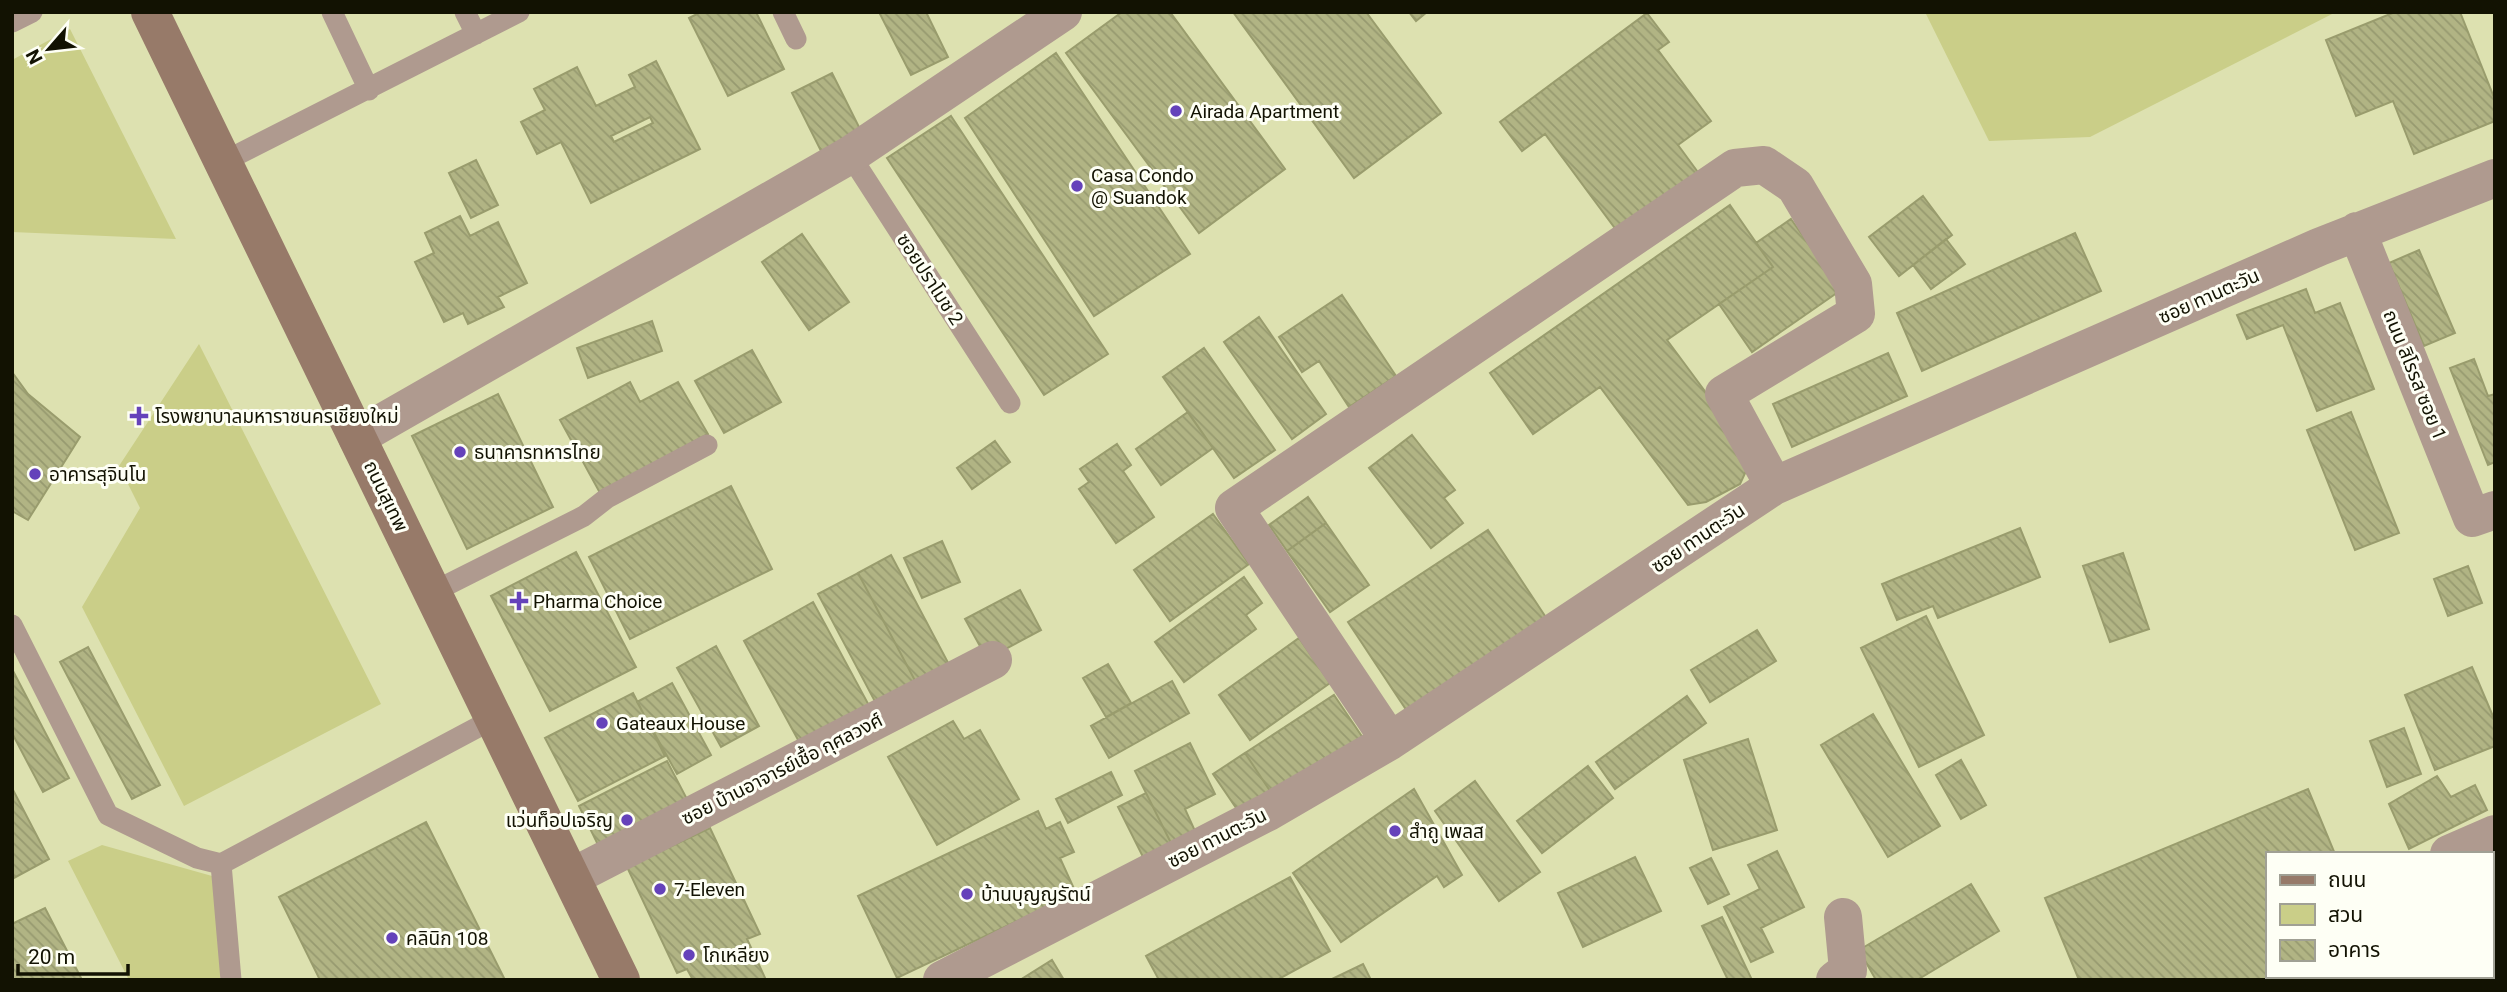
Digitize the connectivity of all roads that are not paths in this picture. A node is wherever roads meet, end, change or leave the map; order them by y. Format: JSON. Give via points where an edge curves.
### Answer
{"nodes":[{"id":1,"x":32,"y":12,"type":"edge"},
{"id":2,"x":150,"y":12,"type":"edge"},
{"id":3,"x":332,"y":12,"type":"edge"},
{"id":4,"x":465,"y":12,"type":"edge"},
{"id":5,"x":519,"y":12,"type":"edge"},
{"id":6,"x":783,"y":12,"type":"edge"},
{"id":7,"x":1063,"y":12,"type":"edge"},
{"id":8,"x":12,"y":22,"type":"edge"},
{"id":9,"x":475,"y":34,"type":"junction"},
{"id":10,"x":796,"y":39,"type":"dead end"},
{"id":11,"x":369,"y":90,"type":"junction"},
{"id":12,"x":850,"y":155,"type":"junction"},
{"id":13,"x":223,"y":162,"type":"junction"},
{"id":14,"x":2495,"y":178,"type":"edge"},
{"id":15,"x":2357,"y":231,"type":"junction"},
{"id":16,"x":1010,"y":402,"type":"dead end"},
{"id":17,"x":357,"y":437,"type":"junction"},
{"id":18,"x":707,"y":444,"type":"dead end"},
{"id":19,"x":1774,"y":486,"type":"junction"},
{"id":20,"x":2484,"y":514,"type":"edge"},
{"id":21,"x":433,"y":592,"type":"junction"},
{"id":22,"x":12,"y":625,"type":"edge"},
{"id":23,"x":993,"y":660,"type":"dead end"},
{"id":24,"x":495,"y":718,"type":"junction"},
{"id":25,"x":1390,"y":741,"type":"junction"},
{"id":26,"x":2495,"y":834,"type":"edge"},
{"id":27,"x":2454,"y":852,"type":"edge"},
{"id":28,"x":221,"y":864,"type":"junction"},
{"id":29,"x":572,"y":877,"type":"junction"},
{"id":30,"x":1843,"y":917,"type":"dead end"},
{"id":31,"x":231,"y":980,"type":"edge"},
{"id":32,"x":621,"y":980,"type":"edge"},
{"id":33,"x":943,"y":980,"type":"edge"},
{"id":34,"x":1835,"y":980,"type":"edge"}],
"edges":[{"from":1,"to":8,"type":"lane"},
{"from":2,"to":13,"type":"main road","name":"ถนนสุเทพ"},
{"from":3,"to":11,"type":"lane"},
{"from":4,"to":9,"type":"lane"},
{"from":5,"to":9,"type":"lane"},
{"from":6,"to":10,"type":"lane"},
{"from":7,"to":12,"type":"street"},
{"from":9,"to":11,"type":"lane"},
{"from":11,"to":13,"type":"lane"},
{"from":12,"to":16,"type":"lane","name":"ซอยปราโมช 2"},
{"from":12,"to":17,"type":"street"},
{"from":13,"to":17,"type":"main road","name":"ถนนสุเทพ"},
{"from":14,"to":15,"type":"street","name":"ซอย ทานตะวัน"},
{"from":15,"to":19,"type":"street","name":"ซอย ทานตะวัน"},
{"from":15,"to":20,"type":"street","name":"ถนน สิโรรส ซอย 1"},
{"from":17,"to":21,"type":"main road","name":"ถนนสุเทพ"},
{"from":18,"to":21,"type":"lane","via":[[607,498],[584,516]]},
{"from":19,"to":25,"type":"street","name":"ซอย ทานตะวัน"},
{"from":19,"to":25,"type":"street","via":[[1724,394],[1856,314],[1853,284],[1795,187],[1764,165],[1735,168],[1234,508]]},
{"from":21,"to":24,"type":"main road","name":"ถนนสุเทพ"},
{"from":22,"to":28,"type":"lane","via":[[108,815],[197,858]]},
{"from":23,"to":29,"type":"street","name":"ซอย บ้านอาจารย์เชื้อ กุศลวงศ์"},
{"from":24,"to":28,"type":"lane"},
{"from":24,"to":29,"type":"main road","name":"ถนนสุเทพ"},
{"from":25,"to":33,"type":"street","name":"ซอย ทานตะวัน","via":[[1268,812]]},
{"from":26,"to":27,"type":"street"},
{"from":28,"to":31,"type":"lane"},
{"from":29,"to":32,"type":"main road","name":"ถนนสุเทพ"},
{"from":30,"to":34,"type":"street","via":[[1848,970]]}]}
